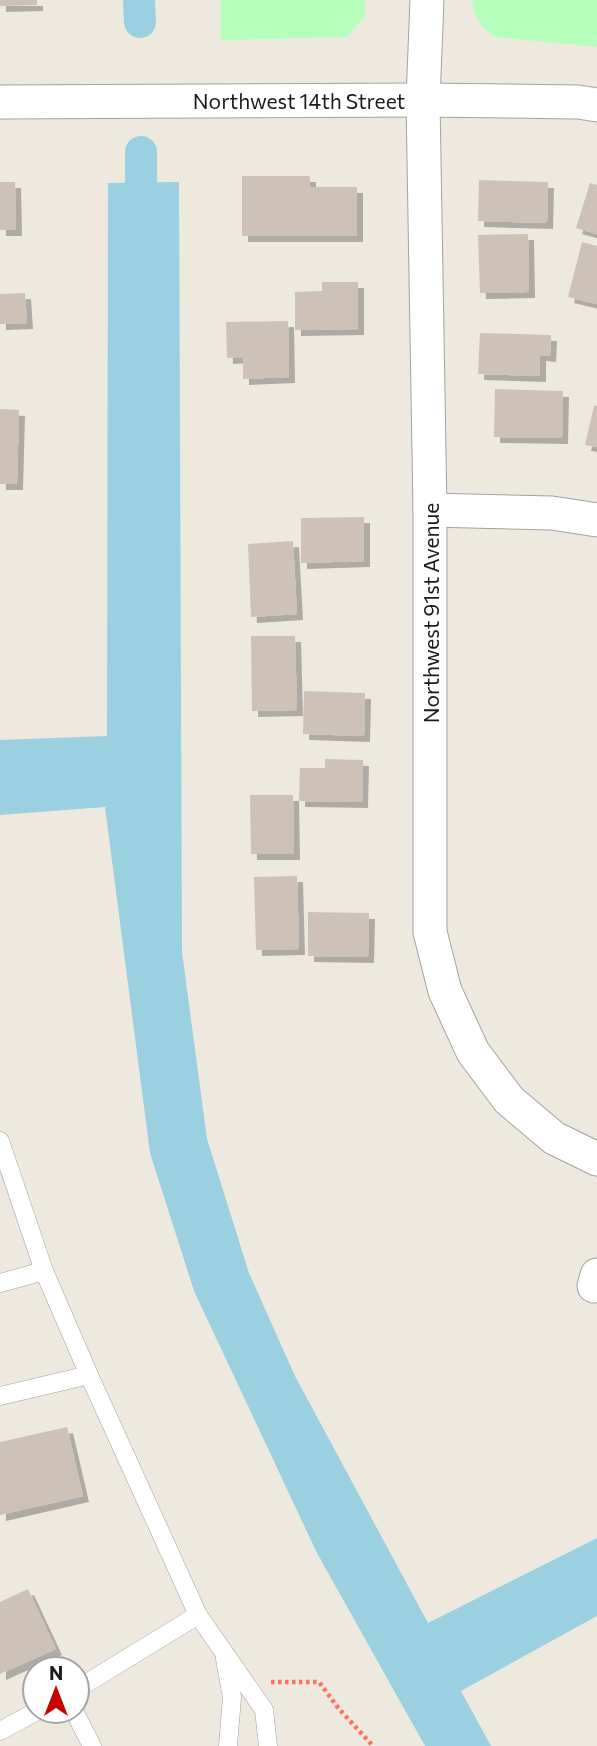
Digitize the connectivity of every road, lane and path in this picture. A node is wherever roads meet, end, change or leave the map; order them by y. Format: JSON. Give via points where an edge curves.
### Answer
{"nodes":[{"id":1,"x":427,"y":0,"type":"edge"},
{"id":2,"x":423,"y":100,"type":"junction"},
{"id":3,"x":0,"y":102,"type":"edge"},
{"id":4,"x":597,"y":105,"type":"edge"},
{"id":5,"x":430,"y":510,"type":"junction"},
{"id":6,"x":597,"y":520,"type":"edge"},
{"id":7,"x":0,"y":1141,"type":"edge"},
{"id":8,"x":597,"y":1159,"type":"edge"},
{"id":9,"x":44,"y":1270,"type":"junction"},
{"id":10,"x":0,"y":1283,"type":"edge"},
{"id":11,"x":89,"y":1375,"type":"junction"},
{"id":12,"x":0,"y":1396,"type":"edge"},
{"id":13,"x":198,"y":1615,"type":"junction"},
{"id":14,"x":224,"y":1652,"type":"junction"},
{"id":15,"x":91,"y":1680,"type":"edge"},
{"id":16,"x":270,"y":1682,"type":"dead end"},
{"id":17,"x":21,"y":1720,"type":"edge"},
{"id":18,"x":81,"y":1725,"type":"edge"},
{"id":19,"x":0,"y":1731,"type":"edge"},
{"id":20,"x":92,"y":1746,"type":"edge"},
{"id":21,"x":228,"y":1746,"type":"edge"},
{"id":22,"x":268,"y":1746,"type":"edge"},
{"id":23,"x":373,"y":1746,"type":"edge"}],
"edges":[{"from":1,"to":2,"type":"street","name":"Northwest 91st Avenue"},
{"from":2,"to":3,"type":"street","name":"Northwest 14th Street"},
{"from":2,"to":4,"type":"street","name":"Northwest 14th Street"},
{"from":2,"to":5,"type":"street","name":"Northwest 91st Avenue"},
{"from":5,"to":6,"type":"street","via":[[552,513]]},
{"from":5,"to":8,"type":"street","name":"Northwest 91st Avenue","via":[[430,932],[445,991],[473,1052],[509,1100],[554,1138]]},
{"from":7,"to":9,"type":"lane"},
{"from":9,"to":10,"type":"lane"},
{"from":9,"to":11,"type":"lane"},
{"from":11,"to":12,"type":"lane"},
{"from":11,"to":13,"type":"lane"},
{"from":13,"to":14,"type":"lane"},
{"from":13,"to":15,"type":"lane"},
{"from":14,"to":21,"type":"lane","via":[[232,1697]]},
{"from":14,"to":22,"type":"lane","via":[[264,1710]]},
{"from":16,"to":23,"type":"path","via":[[319,1682]]},
{"from":17,"to":19,"type":"lane"},
{"from":18,"to":20,"type":"lane"}]}
